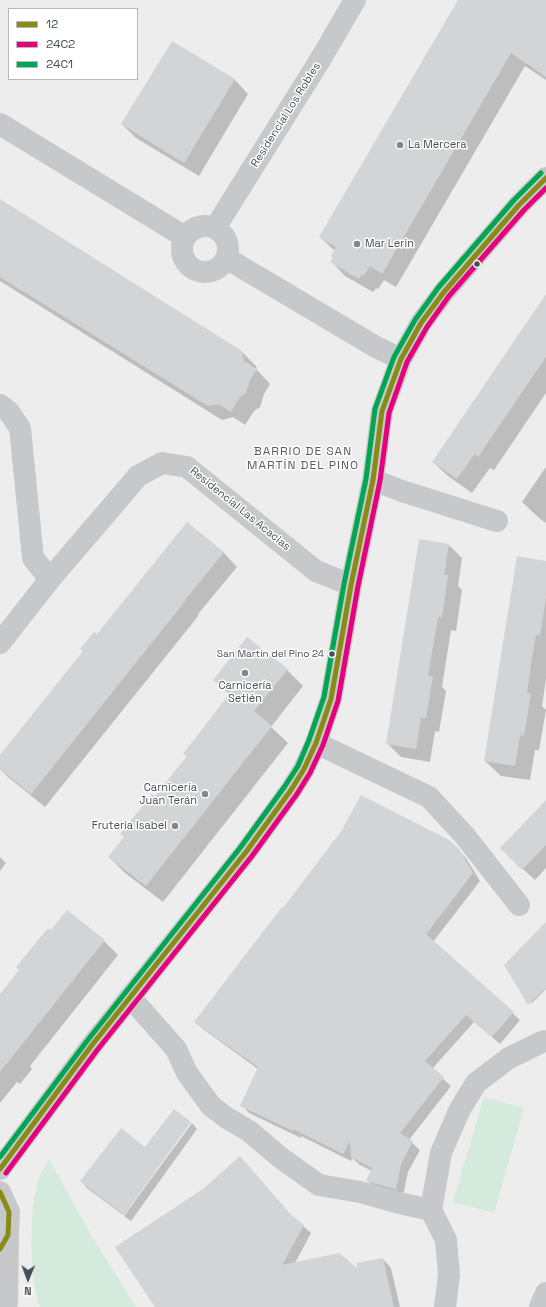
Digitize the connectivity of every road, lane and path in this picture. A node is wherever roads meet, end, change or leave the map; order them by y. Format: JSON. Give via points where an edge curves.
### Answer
{"nodes":[{"id":1,"x":355,"y":0,"type":"edge"},
{"id":2,"x":0,"y":124,"type":"edge"},
{"id":3,"x":546,"y":178,"type":"edge"},
{"id":4,"x":215,"y":228,"type":"junction"},
{"id":5,"x":185,"y":237,"type":"junction"},
{"id":6,"x":226,"y":258,"type":"junction"},
{"id":7,"x":401,"y":359,"type":"junction"},
{"id":8,"x":0,"y":405,"type":"edge"},
{"id":9,"x":373,"y":480,"type":"junction"},
{"id":10,"x":497,"y":521,"type":"dead end"},
{"id":11,"x":50,"y":579,"type":"junction"},
{"id":12,"x":351,"y":585,"type":"junction"},
{"id":13,"x":0,"y":643,"type":"edge"},
{"id":14,"x":316,"y":743,"type":"junction"},
{"id":15,"x":518,"y":905,"type":"dead end"},
{"id":16,"x":130,"y":997,"type":"junction"},
{"id":17,"x":544,"y":1041,"type":"dead end"},
{"id":18,"x":0,"y":1169,"type":"edge"},
{"id":19,"x":0,"y":1192,"type":"edge"},
{"id":20,"x":431,"y":1210,"type":"junction"},
{"id":21,"x":4,"y":1242,"type":"edge"},
{"id":22,"x":546,"y":1293,"type":"edge"},
{"id":23,"x":6,"y":1302,"type":"edge"},
{"id":24,"x":446,"y":1307,"type":"edge"},
{"id":25,"x":540,"y":1307,"type":"edge"}],
"edges":[{"from":1,"to":4,"type":"street","name":"Residencial Los Robles"},
{"from":2,"to":5,"type":"street"},
{"from":3,"to":7,"type":"street","via":[[519,205],[444,292],[421,323]]},
{"from":4,"to":5,"type":"street","via":[[197,227]]},
{"from":4,"to":6,"type":"street","via":[[228,244]]},
{"from":5,"to":6,"type":"street","via":[[181,252],[183,259],[194,270],[216,270]]},
{"from":6,"to":7,"type":"street","via":[[376,347]]},
{"from":7,"to":9,"type":"street","via":[[382,411]]},
{"from":8,"to":11,"type":"street","via":[[9,412],[20,428],[33,558]]},
{"from":9,"to":10,"type":"street"},
{"from":9,"to":12,"type":"street"},
{"from":11,"to":12,"type":"street","name":"Residencial Las Acacias","via":[[138,476],[162,463],[187,467],[316,571]]},
{"from":11,"to":13,"type":"street","name":"Residencial Las Acacias"},
{"from":12,"to":14,"type":"street","via":[[331,699]]},
{"from":14,"to":15,"type":"street","via":[[429,797],[465,836]]},
{"from":14,"to":16,"type":"street","via":[[298,779],[246,852]]},
{"from":16,"to":18,"type":"street"},
{"from":16,"to":20,"type":"street","via":[[176,1049],[187,1073],[211,1106],[249,1131],[291,1166],[319,1185],[360,1192]]},
{"from":17,"to":20,"type":"street","via":[[509,1058],[476,1083],[459,1111],[441,1153]]},
{"from":19,"to":21,"type":"street","via":[[9,1212]]},
{"from":20,"to":24,"type":"street","via":[[446,1240],[449,1275]]},
{"from":21,"to":23,"type":"street"},
{"from":22,"to":25,"type":"street"}]}
